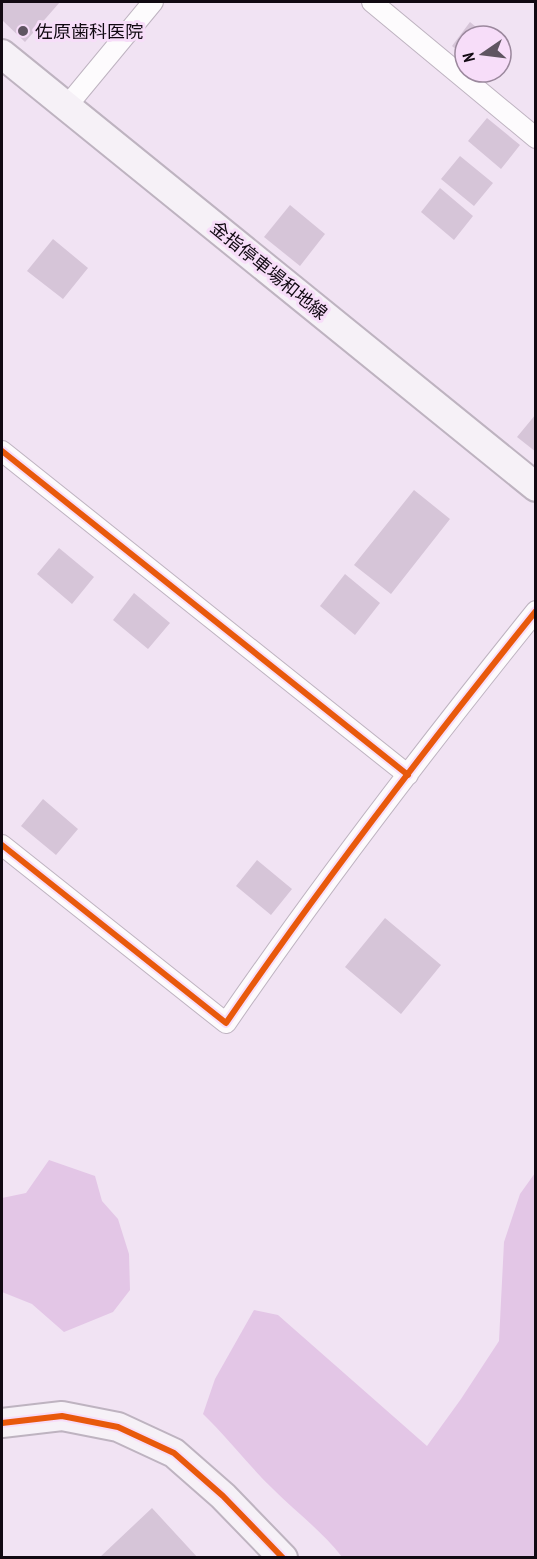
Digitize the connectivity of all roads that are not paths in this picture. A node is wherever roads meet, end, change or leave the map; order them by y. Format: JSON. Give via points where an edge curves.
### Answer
{"nodes":[{"id":1,"x":153,"y":2,"type":"edge"},
{"id":2,"x":372,"y":2,"type":"edge"},
{"id":3,"x":2,"y":54,"type":"edge"},
{"id":4,"x":68,"y":106,"type":"junction"},
{"id":5,"x":536,"y":138,"type":"edge"},
{"id":6,"x":2,"y":451,"type":"edge"},
{"id":7,"x":536,"y":487,"type":"edge"},
{"id":8,"x":536,"y":611,"type":"edge"},
{"id":9,"x":408,"y":775,"type":"junction"},
{"id":10,"x":2,"y":845,"type":"edge"},
{"id":11,"x":2,"y":1423,"type":"edge"},
{"id":12,"x":283,"y":1557,"type":"edge"}],
"edges":[{"from":1,"to":4,"type":"street"},
{"from":2,"to":5,"type":"street"},
{"from":3,"to":4,"type":"main road","name":"金指停車場和地線"},
{"from":4,"to":7,"type":"main road","name":"金指停車場和地線"},
{"from":6,"to":9,"type":"street"},
{"from":8,"to":9,"type":"street"},
{"from":9,"to":10,"type":"street","via":[[226,1023]]},
{"from":11,"to":12,"type":"main road","via":[[63,1416],[118,1427],[174,1453]]}]}
